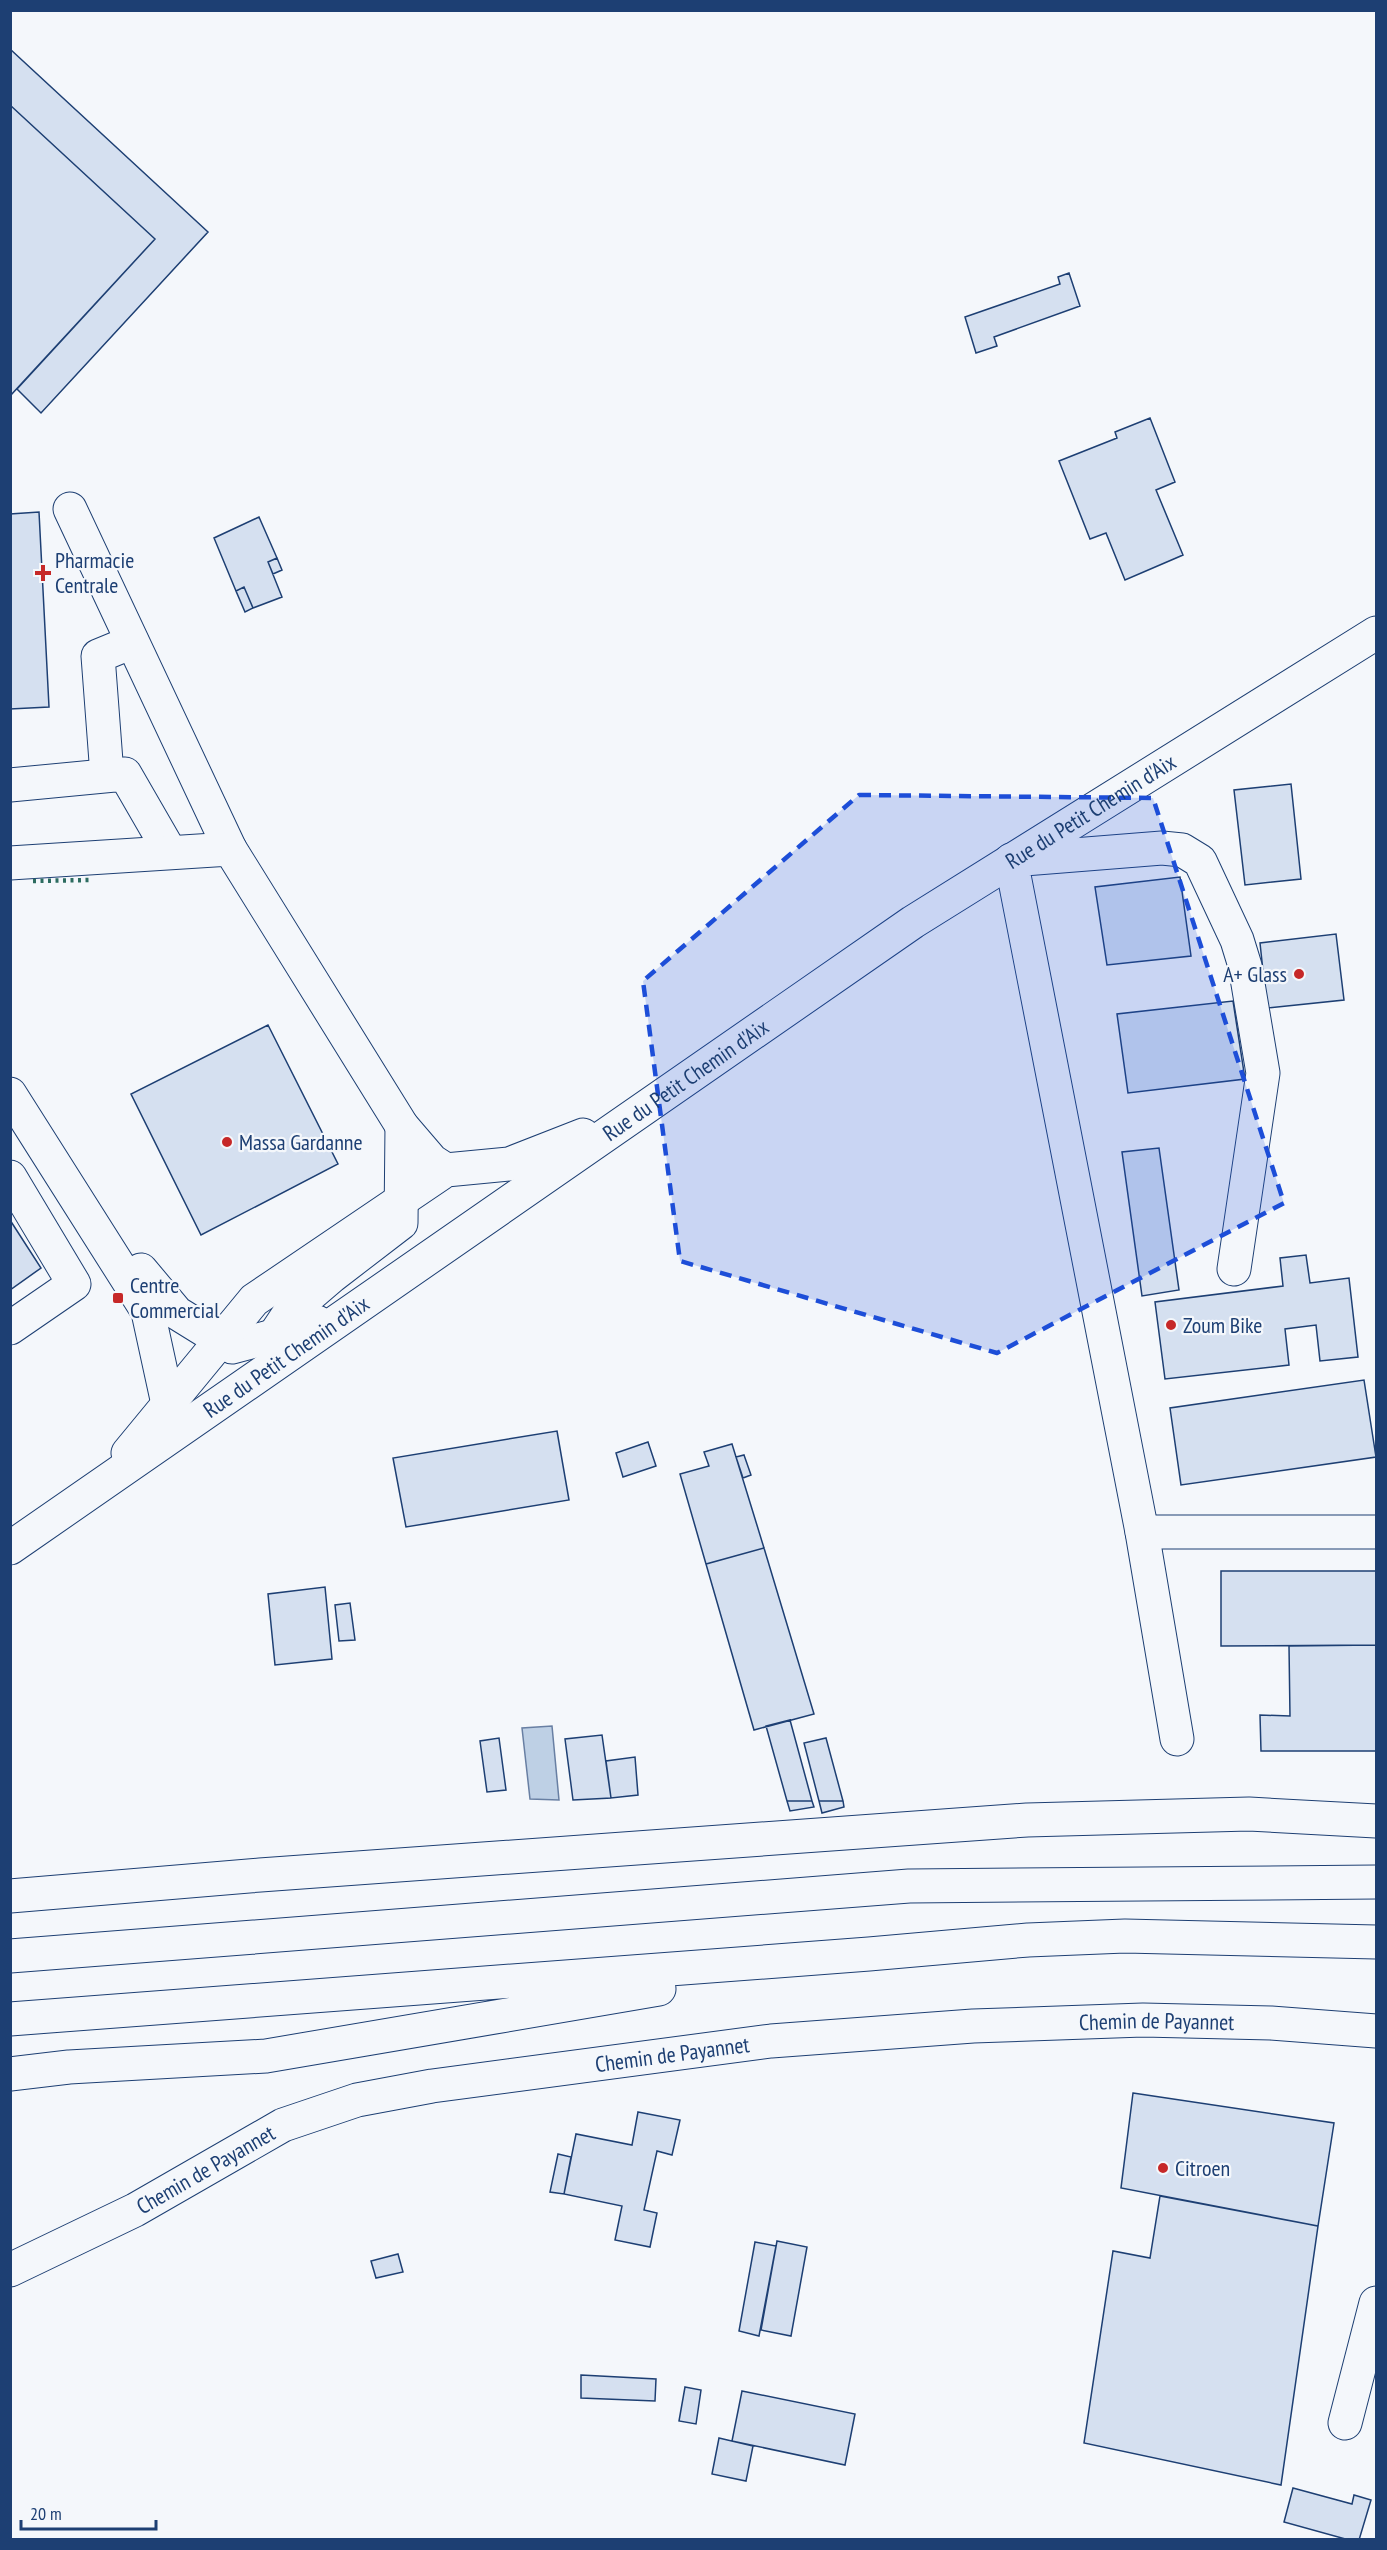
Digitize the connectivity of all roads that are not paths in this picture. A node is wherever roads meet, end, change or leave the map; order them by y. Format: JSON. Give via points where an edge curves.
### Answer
{"nodes":[{"id":1,"x":70,"y":509,"type":"dead end"},
{"id":2,"x":1377,"y":633,"type":"edge"},
{"id":3,"x":132,"y":642,"type":"junction"},
{"id":4,"x":107,"y":775,"type":"junction"},
{"id":5,"x":10,"y":784,"type":"edge"},
{"id":6,"x":230,"y":849,"type":"junction"},
{"id":7,"x":170,"y":852,"type":"junction"},
{"id":8,"x":1011,"y":860,"type":"junction"},
{"id":9,"x":10,"y":863,"type":"edge"},
{"id":10,"x":10,"y":1094,"type":"edge"},
{"id":11,"x":635,"y":1114,"type":"junction"},
{"id":12,"x":402,"y":1126,"type":"junction"},
{"id":13,"x":446,"y":1170,"type":"junction"},
{"id":14,"x":10,"y":1177,"type":"edge"},
{"id":15,"x":401,"y":1200,"type":"junction"},
{"id":16,"x":90,"y":1220,"type":"junction"},
{"id":17,"x":1234,"y":1269,"type":"dead end"},
{"id":18,"x":361,"y":1304,"type":"junction"},
{"id":19,"x":10,"y":1328,"type":"edge"},
{"id":20,"x":273,"y":1336,"type":"junction"},
{"id":21,"x":222,"y":1340,"type":"junction"},
{"id":22,"x":254,"y":1378,"type":"junction"},
{"id":23,"x":168,"y":1404,"type":"junction"},
{"id":24,"x":102,"y":1484,"type":"junction"},
{"id":25,"x":1142,"y":1532,"type":"junction"},
{"id":26,"x":1375,"y":1532,"type":"dead end"},
{"id":27,"x":10,"y":1548,"type":"edge"},
{"id":28,"x":1177,"y":1738,"type":"dead end"},
{"id":29,"x":1377,"y":1821,"type":"edge"},
{"id":30,"x":1377,"y":1882,"type":"edge"},
{"id":31,"x":10,"y":1896,"type":"edge"},
{"id":32,"x":1377,"y":1942,"type":"edge"},
{"id":33,"x":869,"y":1954,"type":"junction"},
{"id":34,"x":10,"y":1956,"type":"edge"},
{"id":35,"x":10,"y":2019,"type":"edge"},
{"id":36,"x":1377,"y":2031,"type":"edge"},
{"id":37,"x":10,"y":2074,"type":"edge"},
{"id":38,"x":10,"y":2270,"type":"edge"},
{"id":39,"x":1377,"y":2303,"type":"edge"},
{"id":40,"x":1345,"y":2423,"type":"dead end"}],
"edges":[{"from":1,"to":3,"type":"main road"},
{"from":2,"to":8,"type":"main road","name":"Rue du Petit Chemin d'Aix"},
{"from":3,"to":4,"type":"main road","via":[[98,656]]},
{"from":3,"to":6,"type":"main road"},
{"from":4,"to":5,"type":"main road"},
{"from":4,"to":7,"type":"main road","via":[[125,774]]},
{"from":6,"to":7,"type":"main road"},
{"from":6,"to":12,"type":"main road"},
{"from":7,"to":9,"type":"main road"},
{"from":8,"to":11,"type":"main road","name":"Rue du Petit Chemin d'Aix","via":[[913,922]]},
{"from":8,"to":17,"type":"main road","via":[[1162,848],[1182,850],[1200,861],[1245,966],[1263,1072]]},
{"from":8,"to":25,"type":"main road"},
{"from":10,"to":16,"type":"main road"},
{"from":11,"to":13,"type":"main road","via":[[509,1164]]},
{"from":11,"to":18,"type":"main road","name":"Rue du Petit Chemin d'Aix"},
{"from":12,"to":13,"type":"main road","via":[[432,1161]]},
{"from":12,"to":15,"type":"main road"},
{"from":13,"to":15,"type":"main road"},
{"from":14,"to":19,"type":"main road","via":[[74,1284]]},
{"from":15,"to":20,"type":"main road","via":[[401,1223],[290,1312]]},
{"from":15,"to":21,"type":"main road","via":[[254,1300]]},
{"from":16,"to":21,"type":"main road","via":[[177,1313]]},
{"from":16,"to":23,"type":"main road","via":[[148,1312]]},
{"from":18,"to":20,"type":"main road"},
{"from":18,"to":22,"type":"main road","name":"Rue du Petit Chemin d'Aix"},
{"from":20,"to":21,"type":"main road","via":[[232,1347]]},
{"from":20,"to":22,"type":"main road","via":[[263,1350]]},
{"from":21,"to":23,"type":"main road"},
{"from":22,"to":24,"type":"main road","name":"Rue du Petit Chemin d'Aix"},
{"from":23,"to":24,"type":"main road"},
{"from":24,"to":27,"type":"main road","name":"Rue du Petit Chemin d'Aix"},
{"from":25,"to":26,"type":"main road"},
{"from":25,"to":28,"type":"main road"},
{"from":29,"to":31,"type":"main road","via":[[1249,1814],[1027,1820]]},
{"from":30,"to":34,"type":"main road","via":[[909,1886]]},
{"from":32,"to":33,"type":"main road","via":[[1125,1936]]},
{"from":33,"to":35,"type":"main road"},
{"from":33,"to":37,"type":"main road","via":[[266,2056]]},
{"from":36,"to":38,"type":"main road","name":"Chemin de Payannet","via":[[1143,2020],[973,2026],[771,2041],[421,2088],[357,2100],[283,2125],[135,2210]]},
{"from":39,"to":40,"type":"main road"}]}
